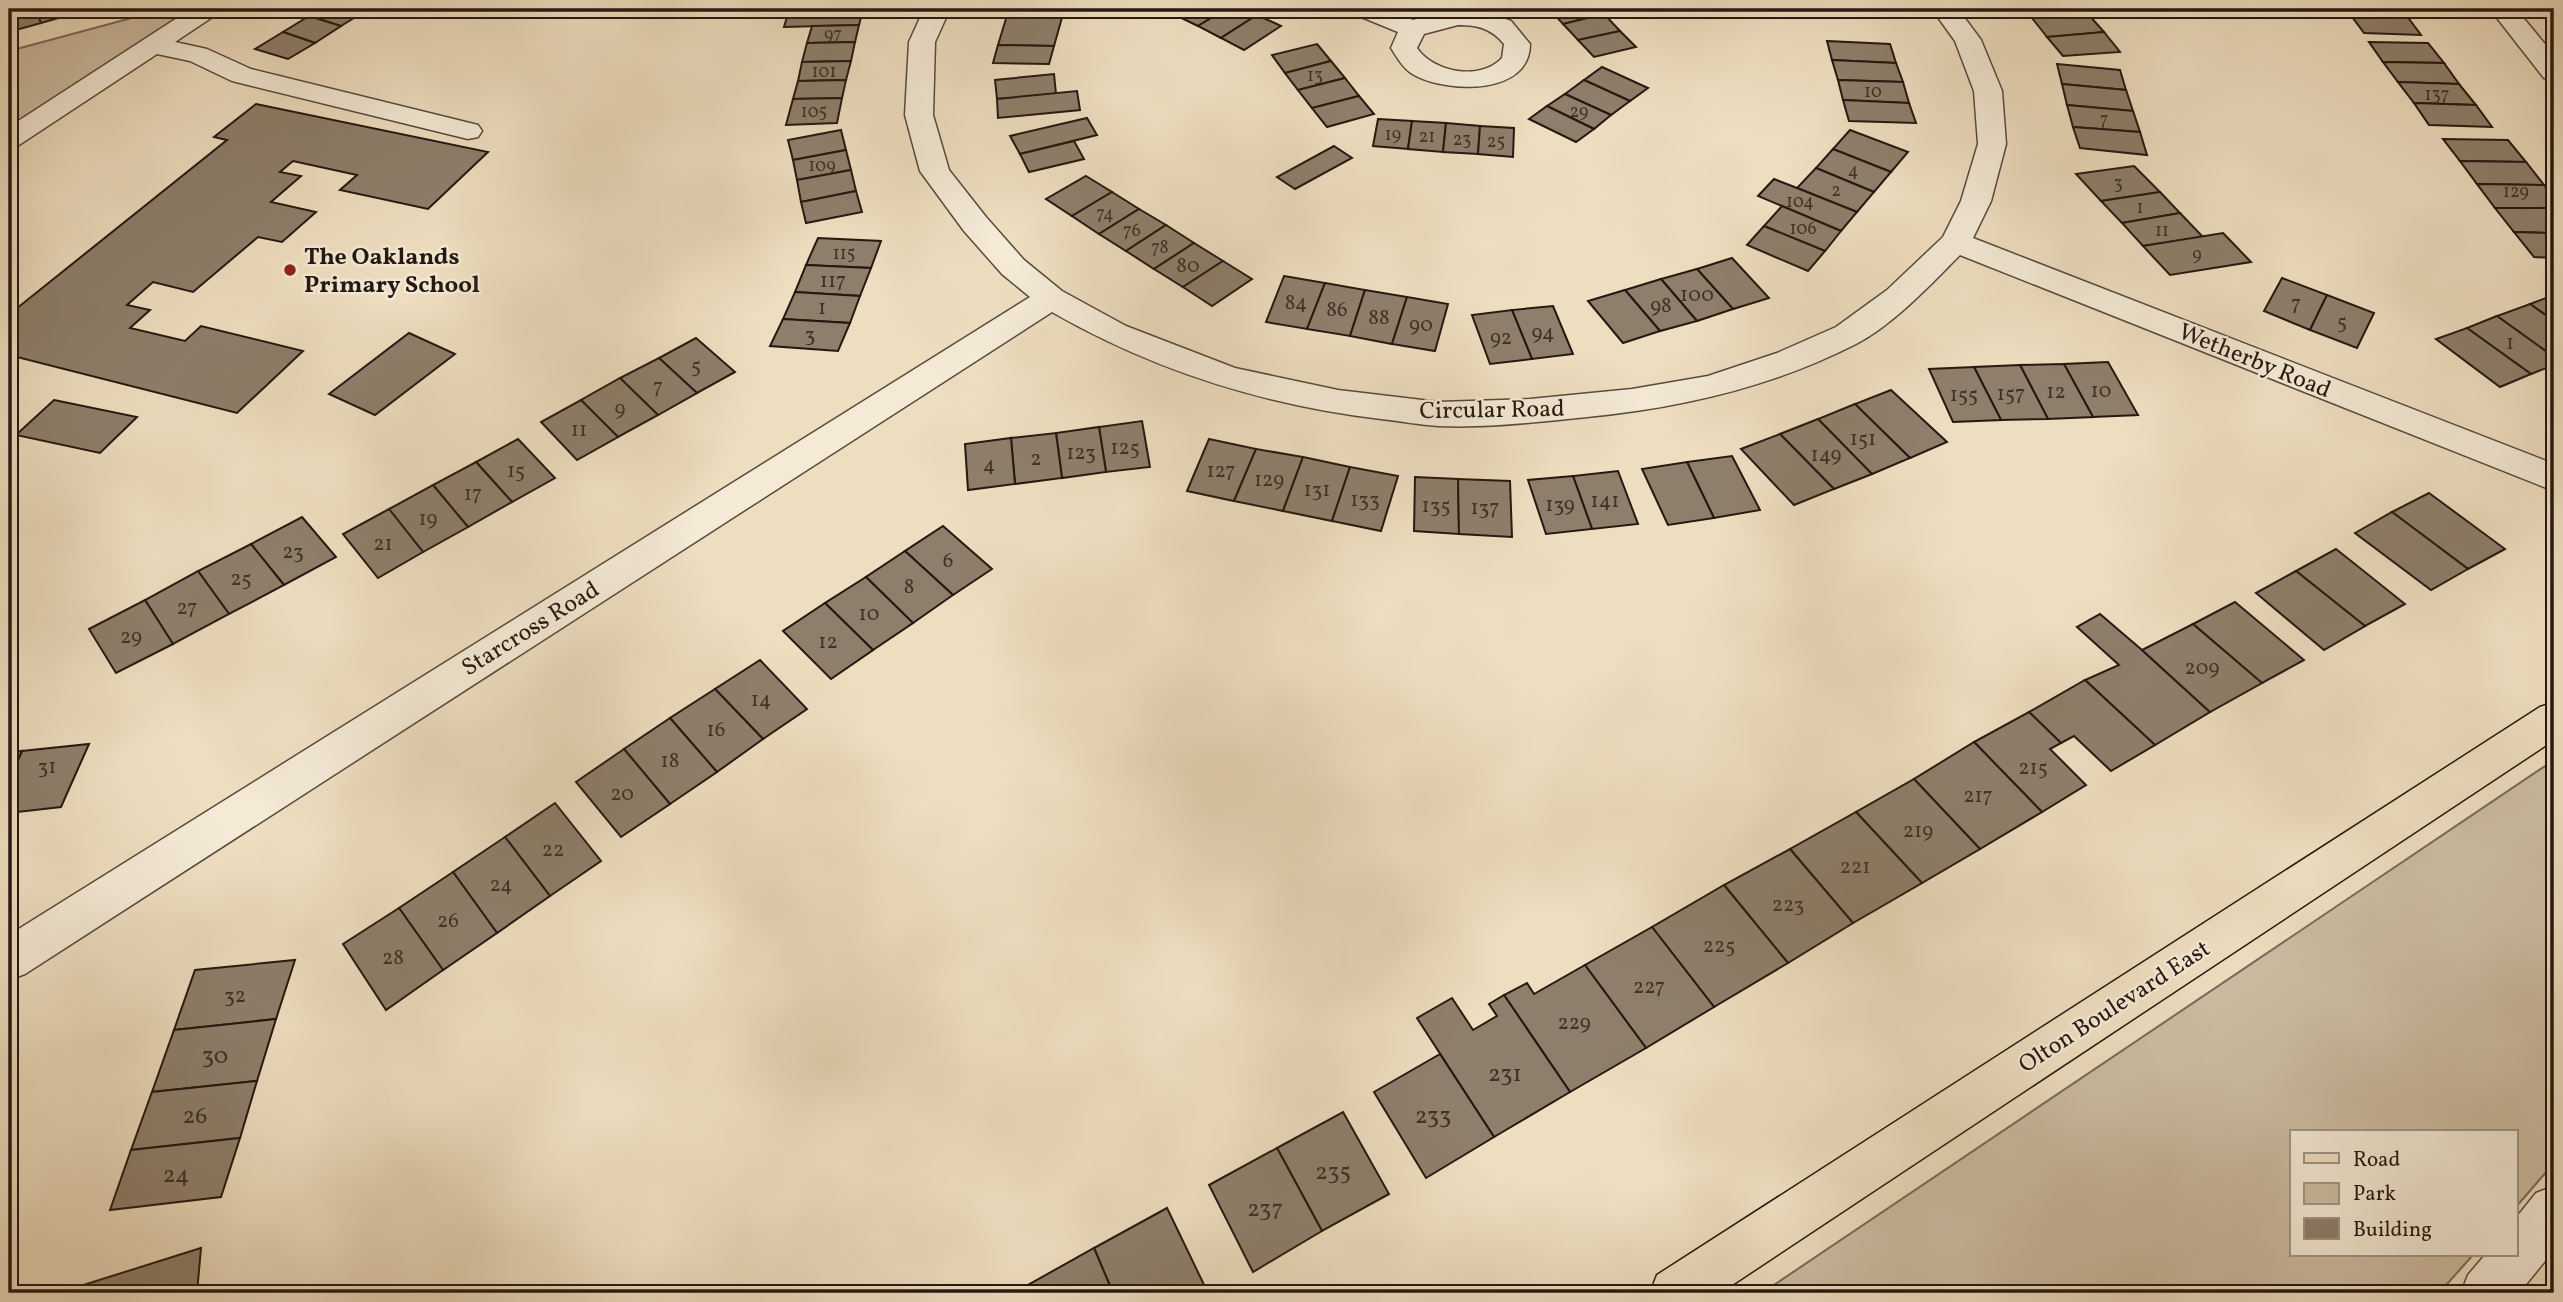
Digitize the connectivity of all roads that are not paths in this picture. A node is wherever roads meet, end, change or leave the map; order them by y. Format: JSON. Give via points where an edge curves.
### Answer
{"nodes":[{"id":1,"x":208,"y":9,"type":"edge"},
{"id":2,"x":937,"y":9,"type":"edge"},
{"id":3,"x":1363,"y":9,"type":"edge"},
{"id":4,"x":1945,"y":9,"type":"edge"},
{"id":5,"x":2503,"y":9,"type":"edge"},
{"id":6,"x":1413,"y":29,"type":"dead end"},
{"id":7,"x":150,"y":46,"type":"junction"},
{"id":8,"x":2554,"y":72,"type":"edge"},
{"id":9,"x":468,"y":131,"type":"dead end"},
{"id":10,"x":9,"y":139,"type":"edge"},
{"id":11,"x":1955,"y":242,"type":"junction"},
{"id":12,"x":1051,"y":298,"type":"junction"},
{"id":13,"x":2554,"y":478,"type":"edge"},
{"id":14,"x":2554,"y":719,"type":"edge"},
{"id":15,"x":9,"y":959,"type":"edge"},
{"id":16,"x":2554,"y":1211,"type":"edge"},
{"id":17,"x":2518,"y":1254,"type":"edge"},
{"id":18,"x":2517,"y":1256,"type":"edge"},
{"id":19,"x":1675,"y":1293,"type":"edge"},
{"id":20,"x":2486,"y":1293,"type":"edge"}],
"edges":[{"from":1,"to":7,"type":"street"},
{"from":2,"to":12,"type":"street","name":"Circular Road","via":[[922,42],[919,115],[935,171],[1013,267]]},
{"from":3,"to":6,"type":"street"},
{"from":4,"to":11,"type":"street","name":"Circular Road","via":[[1968,40],[1987,91],[1992,144],[1976,201]]},
{"from":5,"to":8,"type":"street"},
{"from":7,"to":9,"type":"street","via":[[198,55],[242,75]]},
{"from":7,"to":10,"type":"street"},
{"from":11,"to":12,"type":"street","name":"Circular Road","via":[[1898,297],[1847,335],[1789,361],[1711,387],[1530,411],[1439,414],[1338,402],[1228,378],[1115,334]]},
{"from":11,"to":13,"type":"street","name":"Wetherby Road"},
{"from":12,"to":15,"type":"street","name":"Starcross Road"},
{"from":14,"to":19,"type":"main road","name":"Olton Boulevard East"},
{"from":16,"to":17,"type":"street"},
{"from":18,"to":20,"type":"street"}]}
